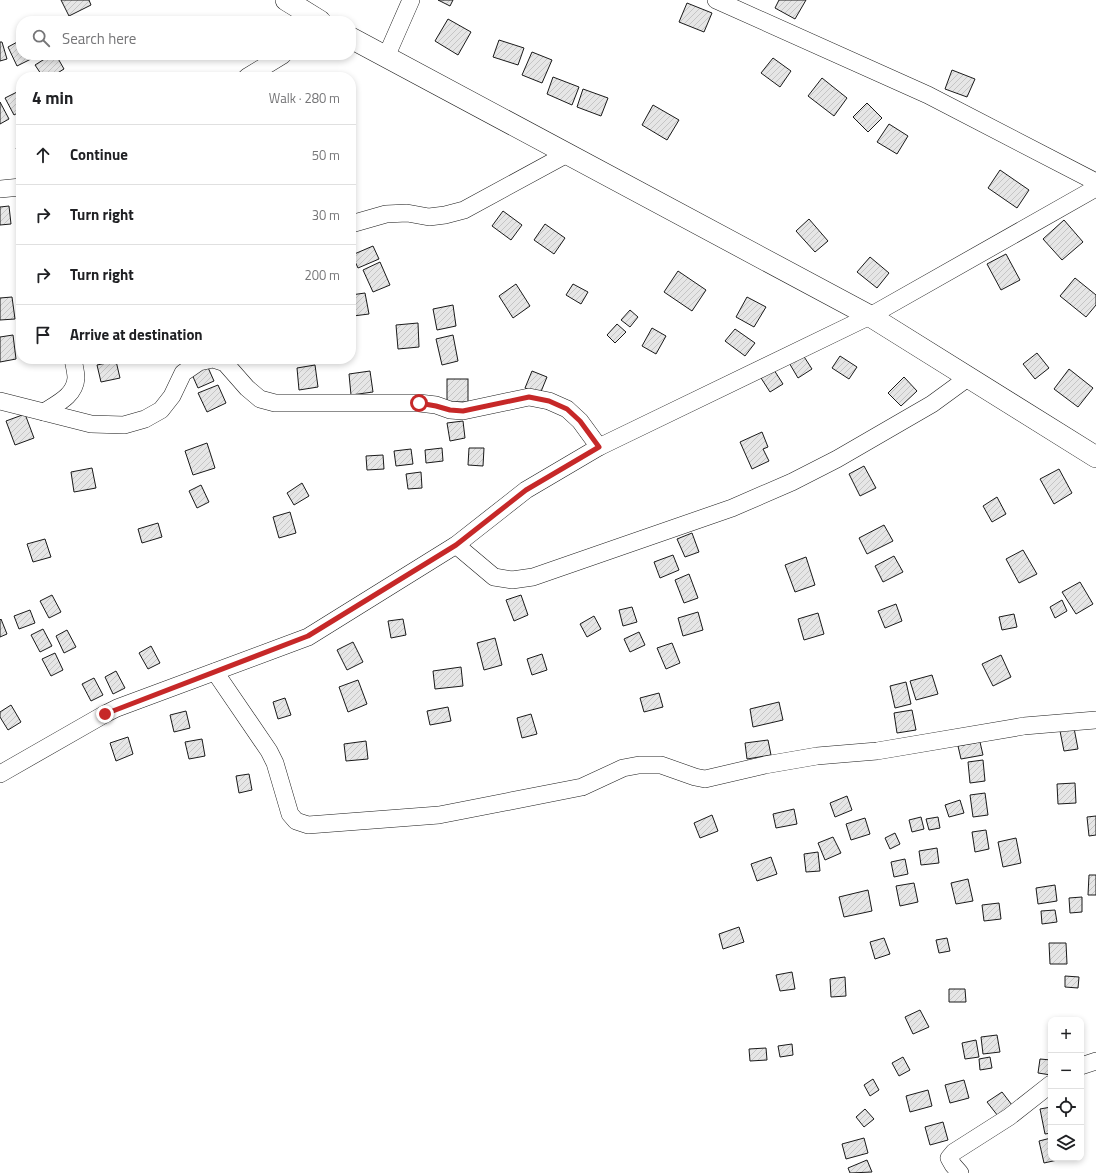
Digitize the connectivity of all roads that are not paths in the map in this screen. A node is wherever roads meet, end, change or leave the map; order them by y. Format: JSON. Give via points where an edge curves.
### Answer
{"nodes":[{"id":1,"x":286,"y":0,"type":"edge"},
{"id":2,"x":411,"y":0,"type":"edge"},
{"id":3,"x":716,"y":0,"type":"edge"},
{"id":4,"x":312,"y":16,"type":"edge"},
{"id":5,"x":356,"y":41,"type":"edge"},
{"id":6,"x":386,"y":57,"type":"junction"},
{"id":7,"x":275,"y":60,"type":"edge"},
{"id":8,"x":255,"y":72,"type":"edge"},
{"id":9,"x":567,"y":154,"type":"junction"},
{"id":10,"x":1096,"y":182,"type":"edge"},
{"id":11,"x":16,"y":188,"type":"edge"},
{"id":12,"x":1096,"y":188,"type":"edge"},
{"id":13,"x":0,"y":189,"type":"edge"},
{"id":14,"x":356,"y":223,"type":"edge"},
{"id":15,"x":870,"y":316,"type":"junction"},
{"id":16,"x":74,"y":364,"type":"edge"},
{"id":17,"x":196,"y":364,"type":"edge"},
{"id":18,"x":225,"y":364,"type":"edge"},
{"id":19,"x":969,"y":377,"type":"junction"},
{"id":20,"x":0,"y":401,"type":"edge"},
{"id":21,"x":44,"y":412,"type":"junction"},
{"id":22,"x":599,"y":447,"type":"junction"},
{"id":23,"x":1096,"y":457,"type":"edge"},
{"id":24,"x":456,"y":545,"type":"junction"},
{"id":25,"x":215,"y":672,"type":"junction"},
{"id":26,"x":1096,"y":720,"type":"edge"},
{"id":27,"x":0,"y":774,"type":"edge"},
{"id":28,"x":1096,"y":1061,"type":"edge"},
{"id":29,"x":1084,"y":1065,"type":"edge"},
{"id":30,"x":1048,"y":1086,"type":"edge"},
{"id":31,"x":960,"y":1173,"type":"edge"}],
"edges":[{"from":1,"to":4,"type":"street"},
{"from":2,"to":6,"type":"street"},
{"from":3,"to":10,"type":"street","via":[[928,95]]},
{"from":5,"to":6,"type":"street"},
{"from":6,"to":9,"type":"street"},
{"from":7,"to":8,"type":"street"},
{"from":9,"to":14,"type":"street","via":[[464,210],[429,217],[407,213],[386,214]]},
{"from":9,"to":15,"type":"street"},
{"from":11,"to":13,"type":"street"},
{"from":12,"to":15,"type":"street"},
{"from":15,"to":19,"type":"street"},
{"from":15,"to":22,"type":"street"},
{"from":16,"to":21,"type":"street","via":[[76,379],[74,388],[69,396]]},
{"from":17,"to":21,"type":"street","via":[[183,373],[172,396],[161,410],[145,419],[124,425],[91,424]]},
{"from":18,"to":22,"type":"street","via":[[260,399],[275,403],[419,403],[463,411],[529,397],[549,401],[567,409],[580,421]]},
{"from":19,"to":23,"type":"street"},
{"from":19,"to":24,"type":"street","via":[[932,404],[792,482],[732,508],[533,577],[512,580],[494,577]]},
{"from":20,"to":21,"type":"street"},
{"from":22,"to":24,"type":"street","via":[[526,490]]},
{"from":24,"to":25,"type":"street","via":[[308,636]]},
{"from":25,"to":26,"type":"street","via":[[269,751],[290,814],[296,821],[308,825],[439,814],[582,786],[623,768],[639,765],[661,765],[705,779],[817,756],[878,751],[1024,726]]},
{"from":25,"to":27,"type":"street","via":[[105,714]]},
{"from":28,"to":29,"type":"street"},
{"from":30,"to":31,"type":"street","via":[[1009,1117],[954,1152],[949,1158]]}]}
